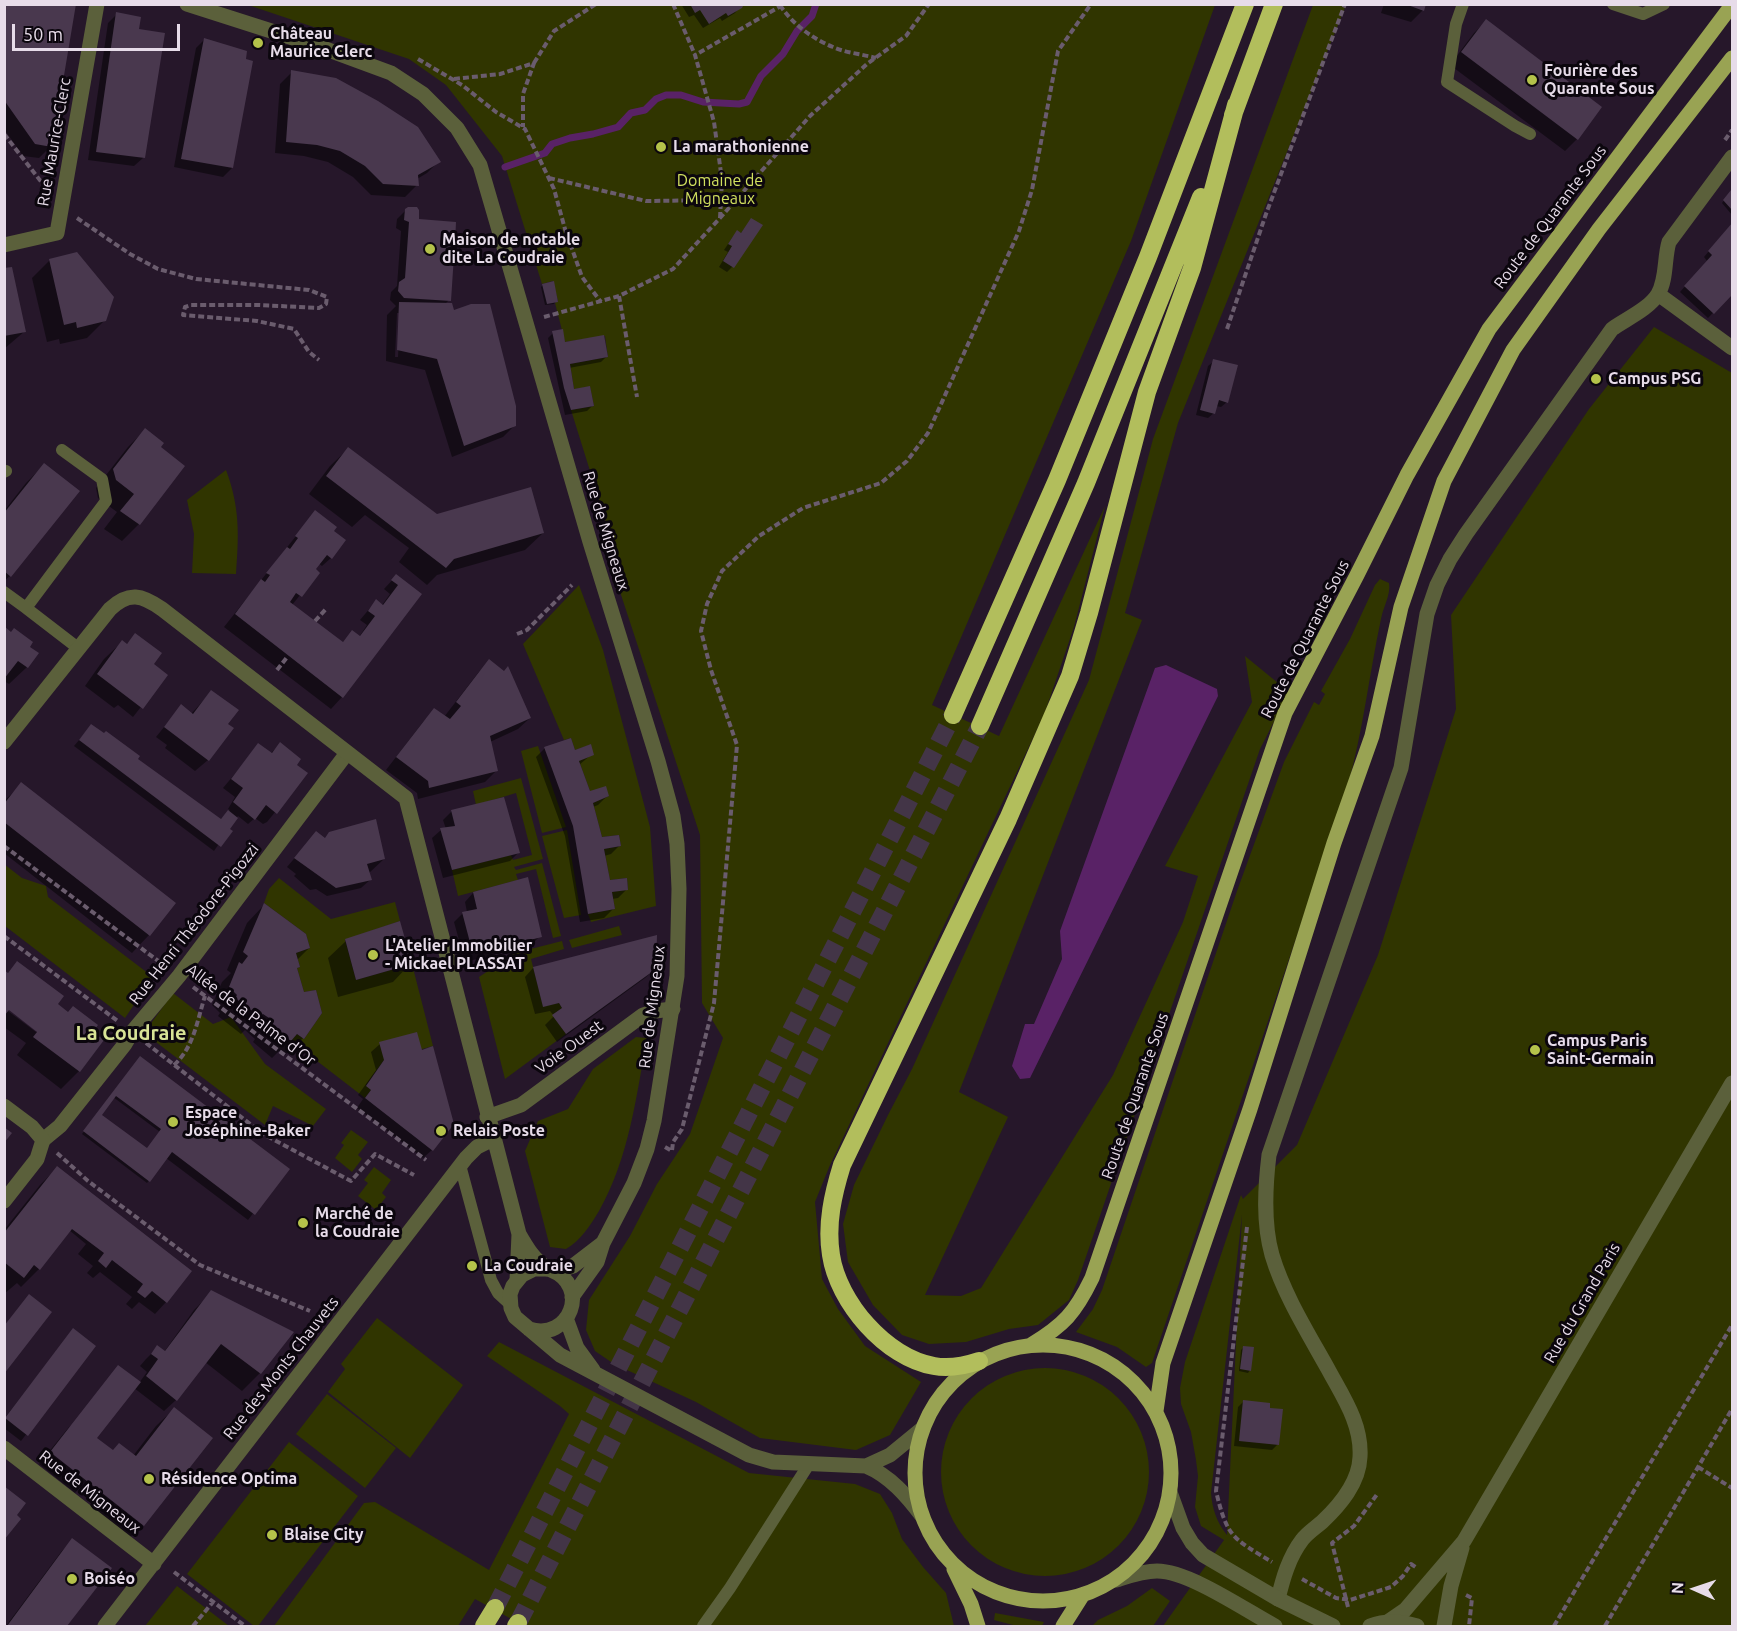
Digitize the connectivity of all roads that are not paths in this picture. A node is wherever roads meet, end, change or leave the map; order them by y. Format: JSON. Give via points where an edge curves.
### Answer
{"nodes":[{"id":1,"x":97,"y":4,"type":"edge"},
{"id":2,"x":187,"y":4,"type":"edge"},
{"id":3,"x":1245,"y":4,"type":"edge"},
{"id":4,"x":1274,"y":4,"type":"edge"},
{"id":5,"x":1463,"y":4,"type":"edge"},
{"id":6,"x":1612,"y":4,"type":"edge"},
{"id":7,"x":1664,"y":4,"type":"edge"},
{"id":8,"x":1732,"y":5,"type":"edge"},
{"id":9,"x":1732,"y":58,"type":"edge"},
{"id":10,"x":1236,"y":105,"type":"junction"},
{"id":11,"x":1530,"y":134,"type":"dead end"},
{"id":12,"x":1732,"y":157,"type":"edge"},
{"id":13,"x":4,"y":245,"type":"edge"},
{"id":14,"x":1658,"y":294,"type":"junction"},
{"id":15,"x":1732,"y":348,"type":"edge"},
{"id":16,"x":62,"y":450,"type":"dead end"},
{"id":17,"x":4,"y":592,"type":"edge"},
{"id":18,"x":26,"y":608,"type":"junction"},
{"id":19,"x":78,"y":648,"type":"junction"},
{"id":20,"x":953,"y":715,"type":"tunnel mouth"},
{"id":21,"x":980,"y":726,"type":"tunnel mouth"},
{"id":22,"x":4,"y":742,"type":"edge"},
{"id":23,"x":347,"y":753,"type":"junction"},
{"id":24,"x":673,"y":1009,"type":"junction"},
{"id":25,"x":1732,"y":1083,"type":"edge"},
{"id":26,"x":4,"y":1106,"type":"edge"},
{"id":27,"x":487,"y":1117,"type":"junction"},
{"id":28,"x":493,"y":1139,"type":"junction"},
{"id":29,"x":43,"y":1140,"type":"junction"},
{"id":30,"x":460,"y":1165,"type":"junction"},
{"id":31,"x":4,"y":1201,"type":"edge"},
{"id":32,"x":519,"y":1234,"type":"junction"},
{"id":33,"x":603,"y":1243,"type":"junction"},
{"id":34,"x":550,"y":1269,"type":"junction"},
{"id":35,"x":517,"y":1280,"type":"junction"},
{"id":36,"x":572,"y":1297,"type":"junction"},
{"id":37,"x":510,"y":1304,"type":"junction"},
{"id":38,"x":566,"y":1318,"type":"junction"},
{"id":39,"x":528,"y":1329,"type":"junction"},
{"id":40,"x":1030,"y":1345,"type":"junction"},
{"id":41,"x":979,"y":1361,"type":"junction"},
{"id":42,"x":595,"y":1372,"type":"junction"},
{"id":43,"x":1156,"y":1411,"type":"junction"},
{"id":44,"x":923,"y":1428,"type":"junction"},
{"id":45,"x":4,"y":1448,"type":"edge"},
{"id":46,"x":809,"y":1464,"type":"junction"},
{"id":47,"x":866,"y":1466,"type":"junction"},
{"id":48,"x":1170,"y":1492,"type":"junction"},
{"id":49,"x":922,"y":1516,"type":"junction"},
{"id":50,"x":1464,"y":1541,"type":"junction"},
{"id":51,"x":950,"y":1562,"type":"junction"},
{"id":52,"x":154,"y":1564,"type":"junction"},
{"id":53,"x":1116,"y":1580,"type":"junction"},
{"id":54,"x":1082,"y":1596,"type":"junction"},
{"id":55,"x":1278,"y":1599,"type":"junction"},
{"id":56,"x":495,"y":1608,"type":"tunnel mouth"},
{"id":57,"x":1389,"y":1622,"type":"junction"},
{"id":58,"x":105,"y":1626,"type":"edge"},
{"id":59,"x":484,"y":1626,"type":"edge"},
{"id":60,"x":703,"y":1626,"type":"edge"},
{"id":61,"x":978,"y":1626,"type":"edge"},
{"id":62,"x":1063,"y":1626,"type":"edge"},
{"id":63,"x":1275,"y":1626,"type":"edge"},
{"id":64,"x":1333,"y":1626,"type":"edge"},
{"id":65,"x":1370,"y":1626,"type":"edge"},
{"id":66,"x":1417,"y":1626,"type":"edge"},
{"id":67,"x":1444,"y":1626,"type":"edge"}],
"edges":[{"from":1,"to":13,"type":"street","name":"Rue Maurice-Clerc","via":[[57,233]]},
{"from":2,"to":24,"type":"street","name":"Rue de Migneaux","via":[[391,73],[423,93],[457,128],[480,165],[673,816],[679,889]]},
{"from":3,"to":20,"type":"highway","via":[[1057,480]]},
{"from":4,"to":10,"type":"highway"},
{"from":5,"to":11,"type":"lane","via":[[1456,24],[1448,82]]},
{"from":6,"to":7,"type":"lane","via":[[1644,14]]},
{"from":8,"to":40,"type":"main road","name":"Route de Quarante Sous","via":[[1490,329],[1407,475],[1285,713],[1092,1278],[1066,1321]]},
{"from":9,"to":43,"type":"main road","name":"Route de Quarante Sous","via":[[1599,229],[1513,350],[1444,481],[1401,607],[1372,736],[1169,1342]]},
{"from":10,"to":21,"type":"highway","via":[[1086,483]]},
{"from":10,"to":41,"type":"highway","via":[[1192,268],[1147,392],[1070,676],[1008,819],[842,1165],[832,1200],[831,1256],[837,1275],[870,1329],[918,1361],[947,1367]]},
{"from":12,"to":14,"type":"street","via":[[1669,242]]},
{"from":14,"to":15,"type":"street"},
{"from":14,"to":55,"type":"street","via":[[1612,329],[1466,534],[1437,585],[1427,614],[1401,768],[1269,1155],[1265,1206],[1272,1254],[1359,1430],[1360,1458],[1356,1479],[1341,1502],[1296,1549]]},
{"from":16,"to":18,"type":"lane","via":[[102,479],[106,501]]},
{"from":17,"to":18,"type":"lane"},
{"from":18,"to":19,"type":"lane"},
{"from":19,"to":22,"type":"street"},
{"from":19,"to":23,"type":"street","via":[[118,601],[141,597],[162,609]]},
{"from":23,"to":27,"type":"street","via":[[406,798]]},
{"from":23,"to":29,"type":"street","name":"Rue Henri Théodore-Pigozzi","via":[[179,976],[60,1126]]},
{"from":24,"to":27,"type":"street","name":"Voie Ouest","via":[[643,1015],[521,1105]]},
{"from":24,"to":33,"type":"street","name":"Rue de Migneaux","via":[[649,1141],[634,1184]]},
{"from":25,"to":50,"type":"street","name":"Rue du Grand Paris"},
{"from":26,"to":29,"type":"street"},
{"from":27,"to":28,"type":"street"},
{"from":28,"to":30,"type":"street","name":"Rue des Monts Chauvets"},
{"from":28,"to":32,"type":"street"},
{"from":29,"to":31,"type":"street","name":"Rue Henri Théodore-Pigozzi","via":[[37,1159]]},
{"from":30,"to":37,"type":"lane","via":[[491,1280]]},
{"from":30,"to":52,"type":"street","name":"Rue des Monts Chauvets"},
{"from":32,"to":34,"type":"street","via":[[539,1264]]},
{"from":32,"to":35,"type":"street"},
{"from":33,"to":34,"type":"street","name":"Rue de Migneaux","via":[[573,1266]]},
{"from":33,"to":36,"type":"street","name":"Rue de Migneaux","via":[[597,1262]]},
{"from":34,"to":35,"type":"street","name":"Rue de Migneaux","via":[[530,1270]]},
{"from":34,"to":36,"type":"street","via":[[565,1279]]},
{"from":35,"to":37,"type":"street"},
{"from":36,"to":38,"type":"street","name":"Rue de Migneaux"},
{"from":37,"to":39,"type":"street","via":[[517,1320]]},
{"from":38,"to":39,"type":"street","via":[[551,1330]]},
{"from":38,"to":42,"type":"street","via":[[577,1348]]},
{"from":39,"to":42,"type":"street","via":[[560,1355]]},
{"from":40,"to":41,"type":"main road","name":"Route de Quarante Sous"},
{"from":40,"to":43,"type":"main road","name":"Route de Quarante Sous","via":[[1068,1347],[1103,1359],[1133,1381]]},
{"from":41,"to":44,"type":"main road","name":"Route de Quarante Sous","via":[[951,1383]]},
{"from":42,"to":46,"type":"street","via":[[749,1455],[773,1462]]},
{"from":43,"to":48,"type":"main road","name":"Route de Quarante Sous","via":[[1169,1446]]},
{"from":44,"to":47,"type":"street","via":[[890,1455]]},
{"from":44,"to":49,"type":"main road","name":"Route de Quarante Sous","via":[[915,1481]]},
{"from":45,"to":52,"type":"street","name":"Rue de Migneaux"},
{"from":46,"to":47,"type":"street"},
{"from":46,"to":60,"type":"lane"},
{"from":47,"to":49,"type":"street","via":[[897,1486]]},
{"from":48,"to":53,"type":"main road","name":"Route de Quarante Sous","via":[[1154,1538],[1144,1554]]},
{"from":48,"to":55,"type":"street","via":[[1183,1528],[1203,1555]]},
{"from":49,"to":51,"type":"main road","name":"Route de Quarante Sous"},
{"from":50,"to":57,"type":"street","name":"Rue du Grand Paris","via":[[1405,1610]]},
{"from":50,"to":67,"type":"street","name":"Rue du Grand Paris"},
{"from":51,"to":54,"type":"main road","name":"Route de Quarante Sous","via":[[972,1580],[1011,1598],[1053,1602]]},
{"from":51,"to":61,"type":"main road","name":"Route de Quarante Sous"},
{"from":52,"to":58,"type":"street","name":"Rue des Monts Chauvets"},
{"from":53,"to":54,"type":"main road","name":"Route de Quarante Sous"},
{"from":53,"to":63,"type":"street","via":[[1159,1571],[1190,1579]]},
{"from":54,"to":62,"type":"main road"},
{"from":55,"to":64,"type":"street"},
{"from":56,"to":59,"type":"highway"},
{"from":57,"to":65,"type":"street"},
{"from":57,"to":66,"type":"street"}]}
